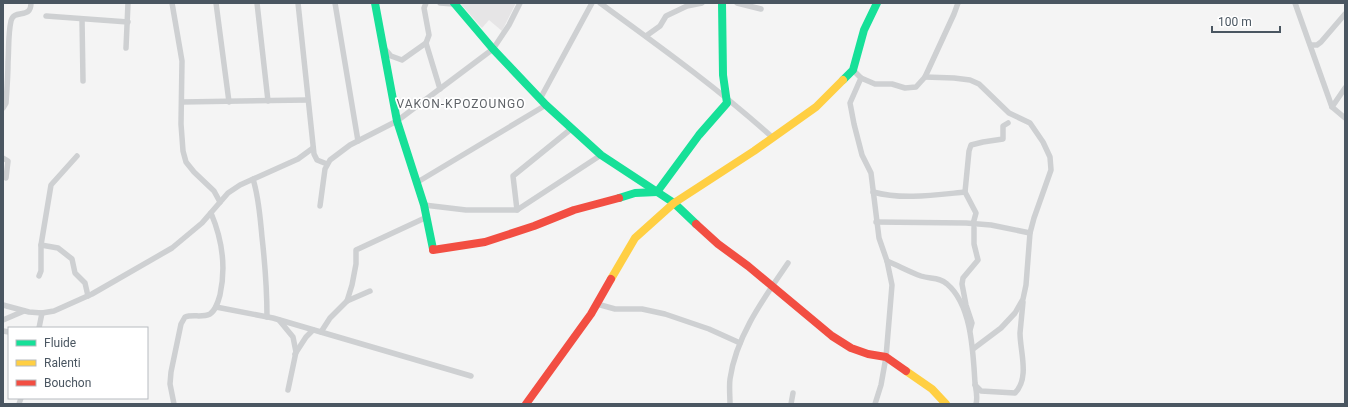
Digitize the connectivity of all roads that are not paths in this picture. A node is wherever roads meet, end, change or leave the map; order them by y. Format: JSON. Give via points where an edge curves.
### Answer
{"nodes":[{"id":1,"x":31,"y":3,"type":"edge"},
{"id":2,"x":128,"y":3,"type":"edge"},
{"id":3,"x":172,"y":3,"type":"edge"},
{"id":4,"x":216,"y":3,"type":"edge"},
{"id":5,"x":257,"y":3,"type":"edge"},
{"id":6,"x":298,"y":3,"type":"edge"},
{"id":7,"x":335,"y":3,"type":"edge"},
{"id":8,"x":375,"y":3,"type":"edge"},
{"id":9,"x":426,"y":3,"type":"edge"},
{"id":10,"x":440,"y":3,"type":"edge"},
{"id":11,"x":454,"y":3,"type":"edge"},
{"id":12,"x":520,"y":3,"type":"edge"},
{"id":13,"x":592,"y":3,"type":"edge"},
{"id":14,"x":600,"y":3,"type":"edge"},
{"id":15,"x":702,"y":3,"type":"edge"},
{"id":16,"x":722,"y":3,"type":"edge"},
{"id":17,"x":739,"y":3,"type":"edge"},
{"id":18,"x":877,"y":3,"type":"edge"},
{"id":19,"x":958,"y":3,"type":"edge"},
{"id":20,"x":1295,"y":3,"type":"edge"},
{"id":21,"x":761,"y":9,"type":"dead end"},
{"id":22,"x":1345,"y":14,"type":"edge"},
{"id":23,"x":46,"y":16,"type":"dead end"},
{"id":24,"x":82,"y":19,"type":"junction"},
{"id":25,"x":128,"y":22,"type":"junction"},
{"id":26,"x":646,"y":36,"type":"junction"},
{"id":27,"x":426,"y":43,"type":"junction"},
{"id":28,"x":383,"y":46,"type":"junction"},
{"id":29,"x":1311,"y":46,"type":"junction"},
{"id":30,"x":126,"y":48,"type":"dead end"},
{"id":31,"x":493,"y":49,"type":"junction"},
{"id":32,"x":853,"y":70,"type":"junction"},
{"id":33,"x":925,"y":77,"type":"junction"},
{"id":34,"x":860,"y":78,"type":"junction"},
{"id":35,"x":83,"y":81,"type":"dead end"},
{"id":36,"x":1345,"y":88,"type":"edge"},
{"id":37,"x":440,"y":89,"type":"junction"},
{"id":38,"x":727,"y":98,"type":"junction"},
{"id":39,"x":307,"y":100,"type":"junction"},
{"id":40,"x":268,"y":101,"type":"junction"},
{"id":41,"x":182,"y":102,"type":"junction"},
{"id":42,"x":229,"y":102,"type":"junction"},
{"id":43,"x":543,"y":102,"type":"junction"},
{"id":44,"x":1332,"y":107,"type":"junction"},
{"id":45,"x":3,"y":108,"type":"edge"},
{"id":46,"x":1345,"y":118,"type":"edge"},
{"id":47,"x":397,"y":121,"type":"junction"},
{"id":48,"x":1008,"y":123,"type":"dead end"},
{"id":49,"x":571,"y":129,"type":"junction"},
{"id":50,"x":773,"y":138,"type":"junction"},
{"id":51,"x":358,"y":141,"type":"junction"},
{"id":52,"x":313,"y":148,"type":"junction"},
{"id":53,"x":601,"y":155,"type":"junction"},
{"id":54,"x":77,"y":156,"type":"dead end"},
{"id":55,"x":3,"y":158,"type":"edge"},
{"id":56,"x":327,"y":164,"type":"junction"},
{"id":57,"x":6,"y":178,"type":"dead end"},
{"id":58,"x":254,"y":179,"type":"junction"},
{"id":59,"x":416,"y":183,"type":"junction"},
{"id":60,"x":657,"y":192,"type":"junction"},
{"id":61,"x":873,"y":192,"type":"junction"},
{"id":62,"x":965,"y":192,"type":"junction"},
{"id":63,"x":220,"y":202,"type":"junction"},
{"id":64,"x":674,"y":204,"type":"junction"},
{"id":65,"x":424,"y":205,"type":"junction"},
{"id":66,"x":320,"y":206,"type":"dead end"},
{"id":67,"x":517,"y":210,"type":"junction"},
{"id":68,"x":211,"y":213,"type":"junction"},
{"id":69,"x":427,"y":217,"type":"junction"},
{"id":70,"x":876,"y":222,"type":"junction"},
{"id":71,"x":974,"y":226,"type":"junction"},
{"id":72,"x":1030,"y":233,"type":"junction"},
{"id":73,"x":41,"y":245,"type":"junction"},
{"id":74,"x":887,"y":261,"type":"junction"},
{"id":75,"x":788,"y":263,"type":"dead end"},
{"id":76,"x":39,"y":276,"type":"dead end"},
{"id":77,"x":771,"y":287,"type":"junction"},
{"id":78,"x":370,"y":291,"type":"dead end"},
{"id":79,"x":88,"y":296,"type":"junction"},
{"id":80,"x":1023,"y":299,"type":"junction"},
{"id":81,"x":347,"y":301,"type":"junction"},
{"id":82,"x":597,"y":304,"type":"junction"},
{"id":83,"x":3,"y":305,"type":"edge"},
{"id":84,"x":216,"y":307,"type":"junction"},
{"id":85,"x":24,"y":311,"type":"junction"},
{"id":86,"x":42,"y":313,"type":"junction"},
{"id":87,"x":267,"y":317,"type":"junction"},
{"id":88,"x":3,"y":320,"type":"edge"},
{"id":89,"x":279,"y":320,"type":"junction"},
{"id":90,"x":39,"y":327,"type":"edge"},
{"id":91,"x":312,"y":330,"type":"junction"},
{"id":92,"x":321,"y":332,"type":"junction"},
{"id":93,"x":969,"y":332,"type":"junction"},
{"id":94,"x":740,"y":344,"type":"junction"},
{"id":95,"x":973,"y":349,"type":"junction"},
{"id":96,"x":295,"y":355,"type":"junction"},
{"id":97,"x":886,"y":357,"type":"junction"},
{"id":98,"x":471,"y":376,"type":"dead end"},
{"id":99,"x":975,"y":385,"type":"junction"},
{"id":100,"x":288,"y":390,"type":"dead end"},
{"id":101,"x":793,"y":393,"type":"dead end"},
{"id":102,"x":531,"y":402,"type":"edge"},
{"id":103,"x":174,"y":404,"type":"edge"},
{"id":104,"x":730,"y":404,"type":"edge"},
{"id":105,"x":791,"y":404,"type":"edge"},
{"id":106,"x":875,"y":404,"type":"edge"},
{"id":107,"x":946,"y":404,"type":"edge"},
{"id":108,"x":976,"y":404,"type":"edge"}],
"edges":[{"from":1,"to":45,"type":"street","via":[[28,12],[11,19],[6,103]]},
{"from":2,"to":25,"type":"street"},
{"from":3,"to":41,"type":"street","via":[[182,61]]},
{"from":4,"to":42,"type":"street"},
{"from":5,"to":40,"type":"street"},
{"from":6,"to":39,"type":"street"},
{"from":7,"to":51,"type":"street"},
{"from":8,"to":28,"type":"street"},
{"from":9,"to":27,"type":"street","via":[[424,8],[429,35]]},
{"from":10,"to":11,"type":"street"},
{"from":11,"to":31,"type":"street"},
{"from":12,"to":31,"type":"street"},
{"from":13,"to":43,"type":"street"},
{"from":14,"to":26,"type":"street"},
{"from":15,"to":26,"type":"street","via":[[687,6],[666,16],[660,26]]},
{"from":16,"to":38,"type":"street","via":[[723,76]]},
{"from":17,"to":21,"type":"street"},
{"from":18,"to":32,"type":"street","via":[[864,30]]},
{"from":19,"to":33,"type":"street"},
{"from":20,"to":29,"type":"street"},
{"from":22,"to":29,"type":"street","via":[[1318,45]]},
{"from":23,"to":24,"type":"street"},
{"from":24,"to":25,"type":"street"},
{"from":24,"to":35,"type":"street"},
{"from":25,"to":30,"type":"street"},
{"from":26,"to":38,"type":"street"},
{"from":27,"to":28,"type":"street","via":[[402,60],[391,56]]},
{"from":27,"to":37,"type":"street"},
{"from":28,"to":47,"type":"street"},
{"from":29,"to":44,"type":"street"},
{"from":31,"to":37,"type":"street"},
{"from":31,"to":43,"type":"street"},
{"from":32,"to":34,"type":"street"},
{"from":32,"to":50,"type":"street","via":[[816,107]]},
{"from":33,"to":34,"type":"street","via":[[912,88],[875,84]]},
{"from":33,"to":72,"type":"street","via":[[970,80],[979,84],[1009,113],[1030,123],[1043,142],[1050,157],[1051,170]]},
{"from":34,"to":61,"type":"street","via":[[850,103],[862,155],[871,173]]},
{"from":36,"to":44,"type":"street"},
{"from":37,"to":47,"type":"street"},
{"from":38,"to":50,"type":"street"},
{"from":38,"to":60,"type":"street","via":[[727,102]]},
{"from":39,"to":40,"type":"street"},
{"from":39,"to":52,"type":"street"},
{"from":40,"to":42,"type":"street"},
{"from":41,"to":42,"type":"street"},
{"from":41,"to":63,"type":"street","via":[[181,129],[186,162],[214,191]]},
{"from":43,"to":49,"type":"street"},
{"from":43,"to":59,"type":"street"},
{"from":44,"to":46,"type":"street"},
{"from":47,"to":51,"type":"street"},
{"from":47,"to":59,"type":"street"},
{"from":48,"to":62,"type":"street","via":[[1002,126],[1003,139],[971,145]]},
{"from":49,"to":53,"type":"street"},
{"from":49,"to":67,"type":"street","via":[[513,176]]},
{"from":50,"to":64,"type":"street"},
{"from":51,"to":56,"type":"street","via":[[341,151]]},
{"from":52,"to":56,"type":"street","via":[[317,160]]},
{"from":52,"to":58,"type":"street","via":[[298,159]]},
{"from":53,"to":60,"type":"street"},
{"from":53,"to":67,"type":"street"},
{"from":54,"to":73,"type":"street","via":[[51,185]]},
{"from":55,"to":57,"type":"street","via":[[8,161]]},
{"from":56,"to":66,"type":"street"},
{"from":58,"to":63,"type":"street","via":[[232,190]]},
{"from":58,"to":87,"type":"street","via":[[258,194],[267,278]]},
{"from":59,"to":65,"type":"street"},
{"from":60,"to":64,"type":"street"},
{"from":60,"to":69,"type":"street","via":[[635,194],[574,210],[485,242],[433,250]]},
{"from":61,"to":62,"type":"street","via":[[883,195],[914,196]]},
{"from":61,"to":70,"type":"street"},
{"from":62,"to":71,"type":"street","via":[[976,212]]},
{"from":63,"to":68,"type":"street"},
{"from":64,"to":77,"type":"street"},
{"from":64,"to":82,"type":"street","via":[[628,246]]},
{"from":65,"to":67,"type":"street","via":[[466,210]]},
{"from":65,"to":69,"type":"street"},
{"from":68,"to":79,"type":"street","via":[[172,248]]},
{"from":68,"to":84,"type":"street","via":[[217,228],[223,264],[221,291]]},
{"from":69,"to":81,"type":"street","via":[[356,250],[356,264]]},
{"from":70,"to":71,"type":"street"},
{"from":70,"to":74,"type":"street"},
{"from":71,"to":72,"type":"street","via":[[991,225]]},
{"from":71,"to":93,"type":"street","via":[[974,244],[978,260],[963,278],[962,284],[972,322]]},
{"from":72,"to":80,"type":"street"},
{"from":73,"to":76,"type":"street","via":[[42,271]]},
{"from":73,"to":79,"type":"street","via":[[58,248],[72,259],[75,273],[85,283]]},
{"from":74,"to":93,"type":"street","via":[[921,276],[937,278],[947,283],[961,303]]},
{"from":74,"to":97,"type":"street","via":[[892,285]]},
{"from":75,"to":77,"type":"street"},
{"from":77,"to":94,"type":"street"},
{"from":77,"to":97,"type":"street","via":[[851,348]]},
{"from":78,"to":81,"type":"street"},
{"from":79,"to":86,"type":"street","via":[[54,311]]},
{"from":80,"to":95,"type":"street","via":[[1015,313]]},
{"from":80,"to":99,"type":"street","via":[[1020,334],[1023,373],[1021,387],[1015,393],[988,392],[981,391]]},
{"from":81,"to":92,"type":"street","via":[[330,318]]},
{"from":82,"to":94,"type":"street","via":[[615,310],[642,309],[665,314],[709,329]]},
{"from":82,"to":102,"type":"street"},
{"from":83,"to":85,"type":"street"},
{"from":84,"to":87,"type":"street"},
{"from":84,"to":103,"type":"street","via":[[204,316],[186,317],[181,324],[171,372],[170,384]]},
{"from":85,"to":86,"type":"street"},
{"from":85,"to":88,"type":"street"},
{"from":86,"to":90,"type":"street"},
{"from":87,"to":89,"type":"street"},
{"from":89,"to":91,"type":"street"},
{"from":89,"to":96,"type":"street","via":[[293,337]]},
{"from":91,"to":92,"type":"street"},
{"from":91,"to":96,"type":"street"},
{"from":92,"to":98,"type":"street"},
{"from":93,"to":95,"type":"street"},
{"from":94,"to":104,"type":"street","via":[[730,379]]},
{"from":95,"to":99,"type":"street"},
{"from":96,"to":100,"type":"street"},
{"from":97,"to":106,"type":"street"},
{"from":97,"to":107,"type":"street","via":[[932,389]]},
{"from":99,"to":108,"type":"street","via":[[978,399]]},
{"from":101,"to":105,"type":"street"}]}
